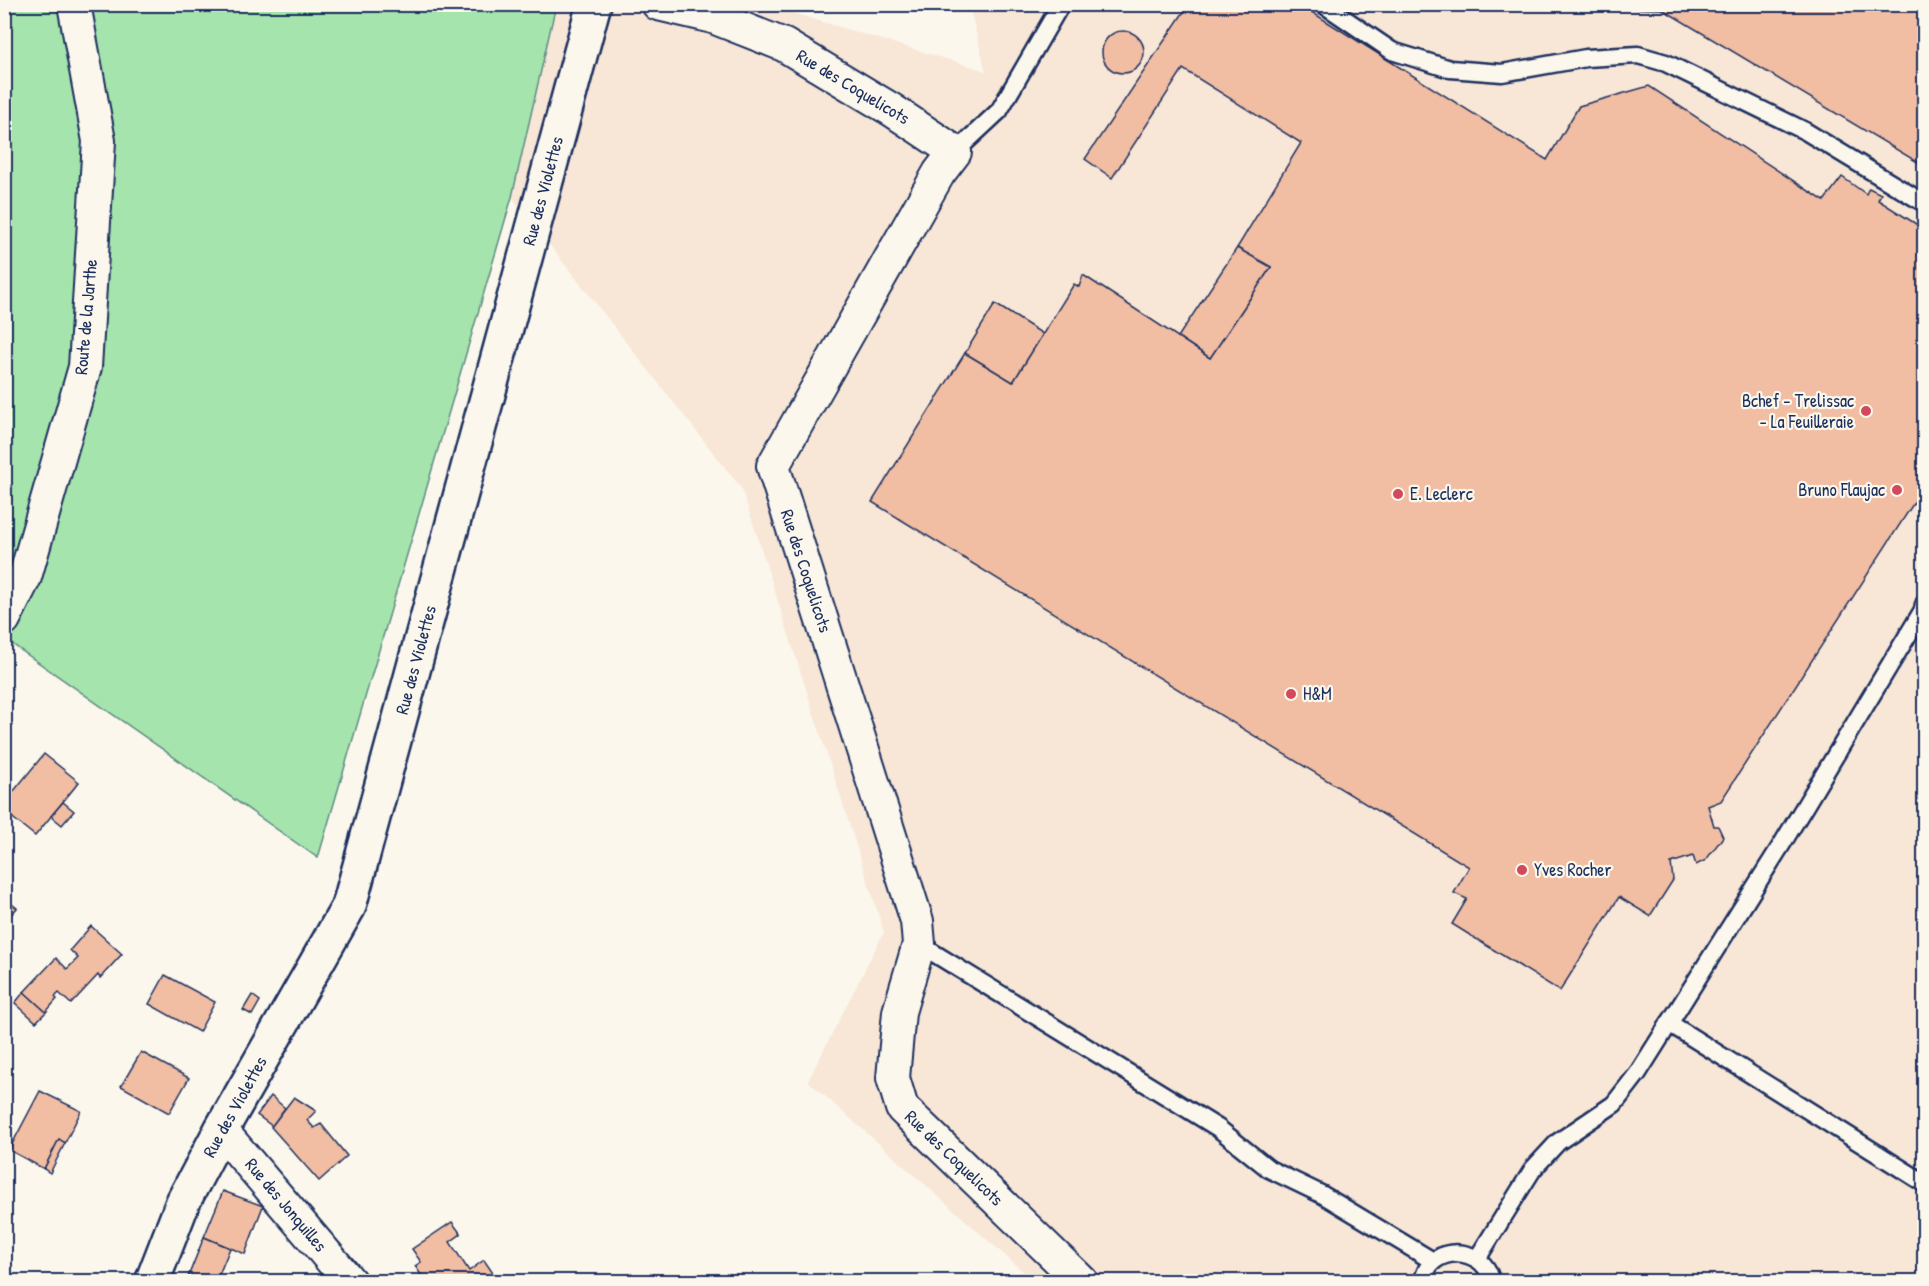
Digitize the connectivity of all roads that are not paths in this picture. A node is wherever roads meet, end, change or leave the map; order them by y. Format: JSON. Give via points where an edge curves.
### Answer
{"nodes":[{"id":1,"x":74,"y":4,"type":"edge"},
{"id":2,"x":594,"y":4,"type":"edge"},
{"id":3,"x":658,"y":4,"type":"edge"},
{"id":4,"x":1061,"y":4,"type":"edge"},
{"id":5,"x":1323,"y":4,"type":"edge"},
{"id":6,"x":955,"y":152,"type":"junction"},
{"id":7,"x":1924,"y":203,"type":"edge"},
{"id":8,"x":1924,"y":604,"type":"edge"},
{"id":9,"x":4,"y":619,"type":"edge"},
{"id":10,"x":919,"y":944,"type":"junction"},
{"id":11,"x":1669,"y":1023,"type":"junction"},
{"id":12,"x":221,"y":1130,"type":"junction"},
{"id":13,"x":1924,"y":1183,"type":"edge"},
{"id":14,"x":1477,"y":1258,"type":"junction"},
{"id":15,"x":1433,"y":1262,"type":"junction"},
{"id":16,"x":152,"y":1281,"type":"edge"},
{"id":17,"x":350,"y":1281,"type":"edge"},
{"id":18,"x":1082,"y":1281,"type":"edge"},
{"id":19,"x":1422,"y":1281,"type":"edge"},
{"id":20,"x":1491,"y":1281,"type":"edge"}],
"edges":[{"from":1,"to":9,"type":"street","name":"Route de la Jarthe","via":[[99,141],[85,367],[25,577]]},
{"from":2,"to":12,"type":"street","name":"Rue des Violettes","via":[[349,906]]},
{"from":3,"to":6,"type":"street","name":"Rue des Coquelicots","via":[[713,17],[784,45]]},
{"from":4,"to":6,"type":"lane","via":[[999,111]]},
{"from":5,"to":7,"type":"lane","via":[[1392,51],[1450,69],[1502,74],[1586,58],[1638,55],[1666,63],[1805,131]]},
{"from":6,"to":10,"type":"street","name":"Rue des Coquelicots","via":[[939,173],[773,466],[917,921]]},
{"from":8,"to":11,"type":"lane","via":[[1782,844]]},
{"from":10,"to":15,"type":"lane","via":[[1218,1128],[1269,1169],[1323,1195]]},
{"from":10,"to":18,"type":"street","name":"Rue des Coquelicots","via":[[899,1012],[893,1078],[902,1108]]},
{"from":11,"to":13,"type":"lane"},
{"from":11,"to":14,"type":"lane","via":[[1614,1104],[1558,1143],[1533,1169]]},
{"from":12,"to":16,"type":"street","name":"Rue des Violettes","via":[[183,1202]]},
{"from":12,"to":17,"type":"street","name":"Rue des Jonquilles"},
{"from":14,"to":15,"type":"lane","via":[[1454,1252]]},
{"from":14,"to":20,"type":"lane"},
{"from":15,"to":19,"type":"lane"}]}
